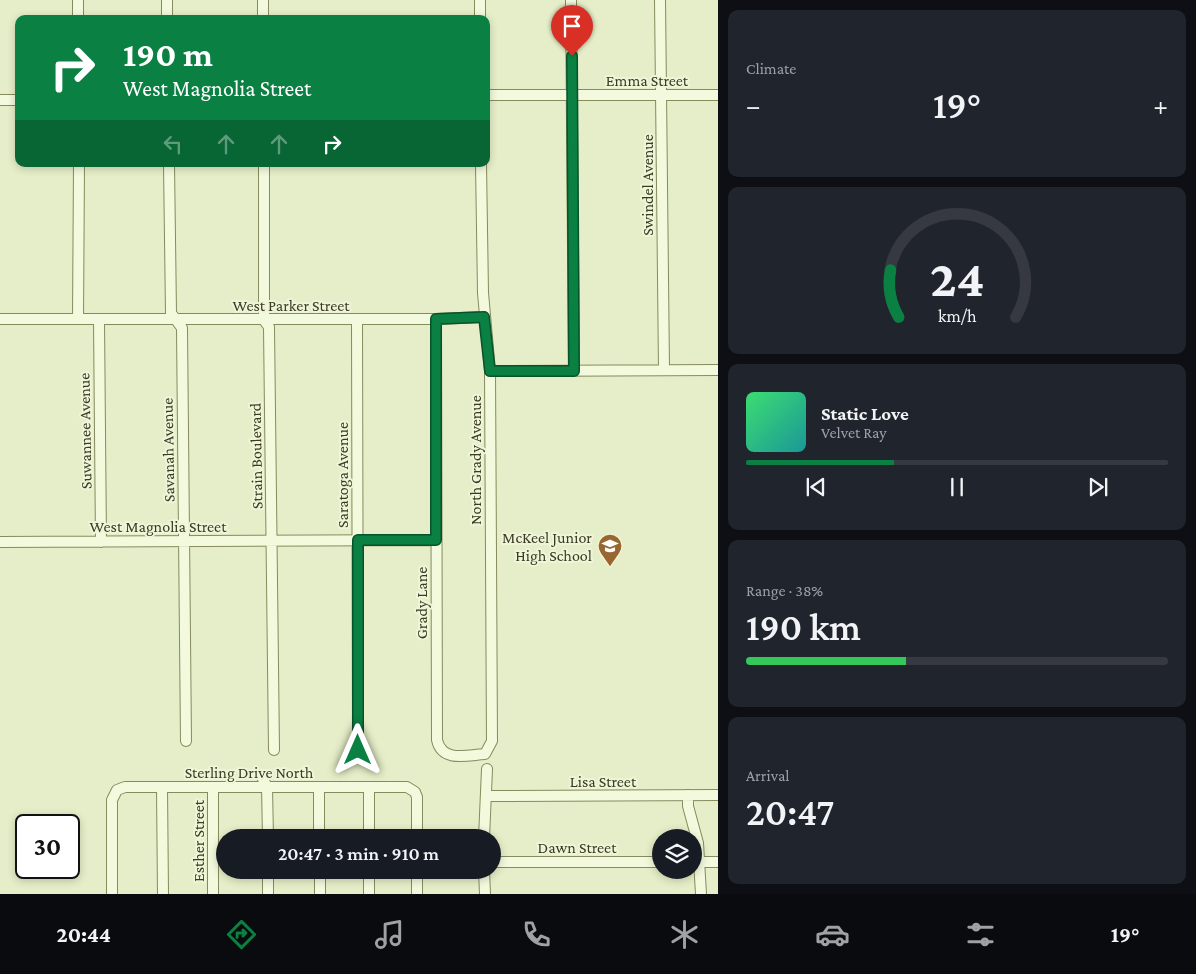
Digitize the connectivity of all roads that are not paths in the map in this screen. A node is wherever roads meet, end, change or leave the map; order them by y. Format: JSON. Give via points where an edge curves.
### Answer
{"nodes":[{"id":1,"x":78,"y":0,"type":"edge"},
{"id":2,"x":167,"y":0,"type":"edge"},
{"id":3,"x":263,"y":0,"type":"edge"},
{"id":4,"x":480,"y":0,"type":"edge"},
{"id":5,"x":571,"y":0,"type":"edge"},
{"id":6,"x":660,"y":0,"type":"edge"},
{"id":7,"x":78,"y":15,"type":"edge"},
{"id":8,"x":167,"y":15,"type":"edge"},
{"id":9,"x":263,"y":15,"type":"edge"},
{"id":10,"x":480,"y":15,"type":"edge"},
{"id":11,"x":572,"y":94,"type":"junction"},
{"id":12,"x":662,"y":94,"type":"junction"},
{"id":13,"x":490,"y":95,"type":"edge"},
{"id":14,"x":718,"y":95,"type":"edge"},
{"id":15,"x":0,"y":100,"type":"edge"},
{"id":16,"x":15,"y":100,"type":"edge"},
{"id":17,"x":79,"y":167,"type":"edge"},
{"id":18,"x":169,"y":167,"type":"edge"},
{"id":19,"x":264,"y":167,"type":"edge"},
{"id":20,"x":481,"y":167,"type":"edge"},
{"id":21,"x":484,"y":317,"type":"junction"},
{"id":22,"x":0,"y":319,"type":"edge"},
{"id":23,"x":78,"y":319,"type":"junction"},
{"id":24,"x":357,"y":319,"type":"junction"},
{"id":25,"x":436,"y":319,"type":"junction"},
{"id":26,"x":99,"y":320,"type":"junction"},
{"id":27,"x":177,"y":320,"type":"junction"},
{"id":28,"x":264,"y":320,"type":"junction"},
{"id":29,"x":664,"y":370,"type":"junction"},
{"id":30,"x":718,"y":370,"type":"edge"},
{"id":31,"x":490,"y":371,"type":"junction"},
{"id":32,"x":574,"y":371,"type":"junction"},
{"id":33,"x":358,"y":540,"type":"junction"},
{"id":34,"x":436,"y":540,"type":"junction"},
{"id":35,"x":184,"y":541,"type":"junction"},
{"id":36,"x":272,"y":541,"type":"junction"},
{"id":37,"x":0,"y":542,"type":"edge"},
{"id":38,"x":101,"y":542,"type":"junction"},
{"id":39,"x":186,"y":741,"type":"dead end"},
{"id":40,"x":274,"y":750,"type":"dead end"},
{"id":41,"x":358,"y":750,"type":"dead end"},
{"id":42,"x":485,"y":754,"type":"joint"},
{"id":43,"x":487,"y":769,"type":"dead end"},
{"id":44,"x":262,"y":777,"type":"dead end"},
{"id":45,"x":162,"y":787,"type":"junction"},
{"id":46,"x":213,"y":787,"type":"junction"},
{"id":47,"x":267,"y":787,"type":"junction"},
{"id":48,"x":319,"y":787,"type":"junction"},
{"id":49,"x":369,"y":787,"type":"junction"},
{"id":50,"x":688,"y":795,"type":"junction"},
{"id":51,"x":718,"y":795,"type":"edge"},
{"id":52,"x":487,"y":796,"type":"junction"},
{"id":53,"x":268,"y":829,"type":"edge"},
{"id":54,"x":319,"y":829,"type":"edge"},
{"id":55,"x":369,"y":829,"type":"edge"},
{"id":56,"x":417,"y":829,"type":"edge"},
{"id":57,"x":484,"y":829,"type":"edge"},
{"id":58,"x":692,"y":829,"type":"edge"},
{"id":59,"x":501,"y":862,"type":"edge"},
{"id":60,"x":652,"y":862,"type":"edge"},
{"id":61,"x":702,"y":862,"type":"edge"},
{"id":62,"x":718,"y":862,"type":"edge"},
{"id":63,"x":268,"y":879,"type":"edge"},
{"id":64,"x":320,"y":879,"type":"edge"},
{"id":65,"x":369,"y":879,"type":"edge"},
{"id":66,"x":417,"y":879,"type":"edge"},
{"id":67,"x":484,"y":879,"type":"edge"},
{"id":68,"x":699,"y":879,"type":"edge"},
{"id":69,"x":112,"y":894,"type":"edge"},
{"id":70,"x":163,"y":894,"type":"edge"},
{"id":71,"x":213,"y":894,"type":"edge"},
{"id":72,"x":268,"y":894,"type":"edge"},
{"id":73,"x":320,"y":894,"type":"edge"},
{"id":74,"x":369,"y":894,"type":"edge"},
{"id":75,"x":417,"y":894,"type":"edge"},
{"id":76,"x":485,"y":894,"type":"edge"},
{"id":77,"x":701,"y":894,"type":"edge"}],
"edges":[{"from":1,"to":7,"type":"street"},
{"from":2,"to":8,"type":"street"},
{"from":3,"to":9,"type":"street"},
{"from":4,"to":10,"type":"street"},
{"from":5,"to":11,"type":"street"},
{"from":6,"to":12,"type":"street","name":"Swindel Avenue"},
{"from":11,"to":12,"type":"street","name":"Emma Street"},
{"from":11,"to":13,"type":"street","name":"Emma Street"},
{"from":11,"to":32,"type":"street"},
{"from":12,"to":14,"type":"street","name":"Emma Street"},
{"from":12,"to":29,"type":"street","name":"Swindel Avenue"},
{"from":15,"to":16,"type":"street"},
{"from":17,"to":23,"type":"street"},
{"from":18,"to":27,"type":"street","name":"Savanah Avenue","via":[[171,313]]},
{"from":19,"to":28,"type":"street","name":"Strain Boulevard"},
{"from":20,"to":21,"type":"street","name":"North Grady Avenue"},
{"from":21,"to":25,"type":"street","name":"West Parker Street"},
{"from":21,"to":31,"type":"street","name":"North Grady Avenue"},
{"from":22,"to":23,"type":"street"},
{"from":23,"to":26,"type":"street","name":"West Parker Street"},
{"from":24,"to":25,"type":"street","name":"West Parker Street"},
{"from":24,"to":28,"type":"street","name":"West Parker Street"},
{"from":24,"to":33,"type":"street","name":"Saratoga Avenue"},
{"from":25,"to":34,"type":"street","name":"Grady Lane"},
{"from":26,"to":27,"type":"street","name":"West Parker Street"},
{"from":26,"to":38,"type":"street","name":"Suwannee Avenue"},
{"from":27,"to":28,"type":"street","name":"West Parker Street"},
{"from":27,"to":35,"type":"street","name":"Savanah Avenue","via":[[182,328]]},
{"from":28,"to":36,"type":"street","name":"Strain Boulevard","via":[[269,327]]},
{"from":29,"to":30,"type":"street"},
{"from":29,"to":32,"type":"street"},
{"from":31,"to":32,"type":"street"},
{"from":31,"to":42,"type":"street","name":"North Grady Avenue","via":[[492,741]]},
{"from":33,"to":34,"type":"street","name":"West Magnolia Street"},
{"from":33,"to":36,"type":"street","name":"West Magnolia Street"},
{"from":33,"to":41,"type":"street","name":"Saratoga Avenue"},
{"from":34,"to":42,"type":"street","name":"Grady Lane","via":[[438,745],[454,756]]},
{"from":35,"to":36,"type":"street","name":"West Magnolia Street"},
{"from":35,"to":38,"type":"street","name":"West Magnolia Street"},
{"from":35,"to":39,"type":"street","name":"Savanah Avenue"},
{"from":36,"to":40,"type":"street","name":"Strain Boulevard"},
{"from":37,"to":38,"type":"street","name":"West Magnolia Street"},
{"from":43,"to":52,"type":"street"},
{"from":44,"to":47,"type":"street"},
{"from":45,"to":46,"type":"street","name":"Sterling Drive North"},
{"from":45,"to":69,"type":"street","name":"Sterling Drive North","via":[[125,787],[116,792],[112,800]]},
{"from":45,"to":70,"type":"street"},
{"from":46,"to":47,"type":"street","name":"Sterling Drive North"},
{"from":46,"to":71,"type":"street","name":"Esther Street"},
{"from":47,"to":48,"type":"street","name":"Sterling Drive North"},
{"from":47,"to":53,"type":"street"},
{"from":48,"to":49,"type":"street","name":"Sterling Drive North"},
{"from":48,"to":54,"type":"street"},
{"from":49,"to":55,"type":"street"},
{"from":49,"to":56,"type":"street","name":"Sterling Drive North","via":[[407,787],[413,790],[417,796]]},
{"from":50,"to":51,"type":"street","name":"Lisa Street"},
{"from":50,"to":52,"type":"street","name":"Lisa Street"},
{"from":50,"to":58,"type":"street"},
{"from":52,"to":57,"type":"street"},
{"from":59,"to":60,"type":"street","name":"Dawn Street"},
{"from":61,"to":62,"type":"street"},
{"from":63,"to":72,"type":"street"},
{"from":64,"to":73,"type":"street"},
{"from":65,"to":74,"type":"street"},
{"from":66,"to":75,"type":"street"},
{"from":67,"to":76,"type":"street"},
{"from":68,"to":77,"type":"street"}]}
